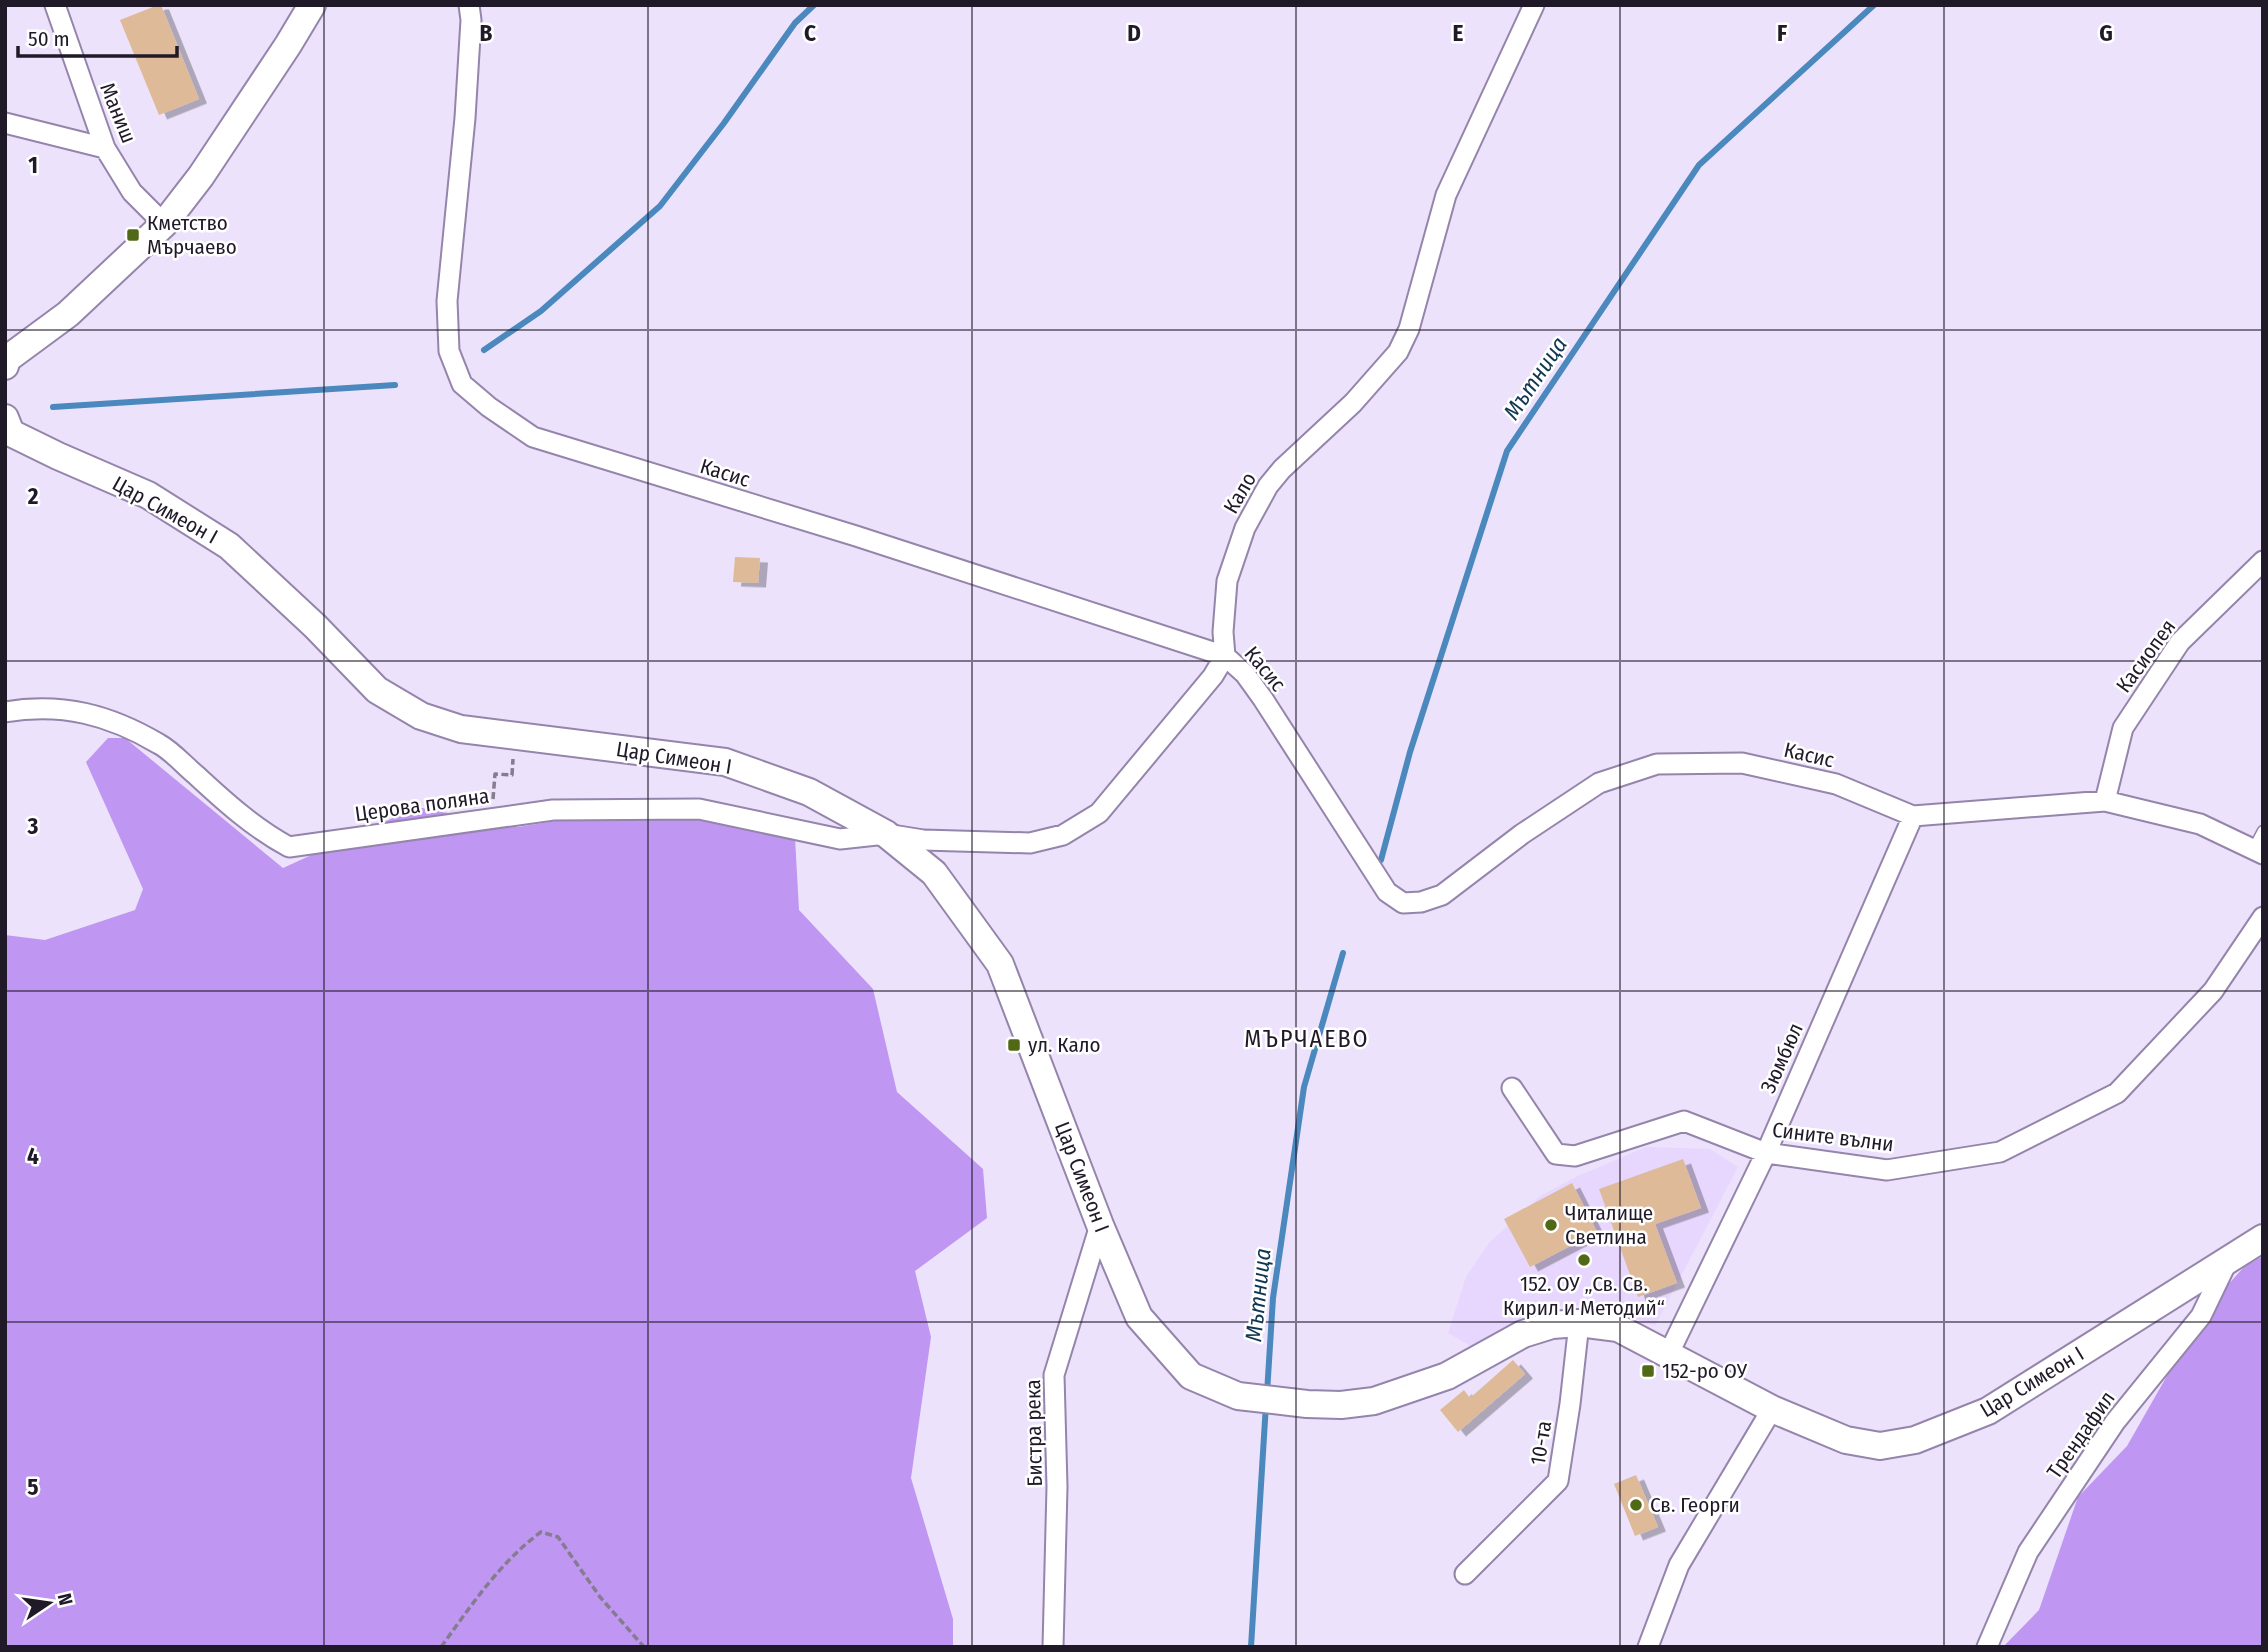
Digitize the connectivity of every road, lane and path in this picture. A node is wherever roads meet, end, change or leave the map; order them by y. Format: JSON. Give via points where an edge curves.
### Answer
{"nodes":[{"id":1,"x":55,"y":5,"type":"edge"},
{"id":2,"x":312,"y":5,"type":"edge"},
{"id":3,"x":469,"y":5,"type":"edge"},
{"id":4,"x":1534,"y":5,"type":"edge"},
{"id":5,"x":5,"y":123,"type":"edge"},
{"id":6,"x":105,"y":148,"type":"junction"},
{"id":7,"x":164,"y":224,"type":"junction"},
{"id":8,"x":6,"y":362,"type":"edge"},
{"id":9,"x":5,"y":418,"type":"edge"},
{"id":10,"x":2263,"y":561,"type":"edge"},
{"id":11,"x":1225,"y":656,"type":"junction"},
{"id":12,"x":5,"y":712,"type":"edge"},
{"id":13,"x":514,"y":736,"type":"junction"},
{"id":14,"x":2105,"y":801,"type":"junction"},
{"id":15,"x":1913,"y":816,"type":"junction"},
{"id":16,"x":492,"y":818,"type":"junction"},
{"id":17,"x":886,"y":834,"type":"junction"},
{"id":18,"x":2260,"y":845,"type":"edge"},
{"id":19,"x":2263,"y":918,"type":"edge"},
{"id":20,"x":1512,"y":1088,"type":"dead end"},
{"id":21,"x":1766,"y":1153,"type":"junction"},
{"id":22,"x":1100,"y":1225,"type":"junction"},
{"id":23,"x":2263,"y":1238,"type":"edge"},
{"id":24,"x":2229,"y":1259,"type":"junction"},
{"id":25,"x":1579,"y":1323,"type":"junction"},
{"id":26,"x":1669,"y":1353,"type":"junction"},
{"id":27,"x":1772,"y":1409,"type":"junction"},
{"id":28,"x":1465,"y":1574,"type":"dead end"},
{"id":29,"x":442,"y":1647,"type":"edge"},
{"id":30,"x":644,"y":1647,"type":"edge"},
{"id":31,"x":1053,"y":1647,"type":"edge"},
{"id":32,"x":1648,"y":1647,"type":"edge"},
{"id":33,"x":1987,"y":1647,"type":"edge"}],
"edges":[{"from":1,"to":6,"type":"street","name":"Маниш"},
{"from":2,"to":7,"type":"street","via":[[201,176]]},
{"from":3,"to":11,"type":"street","name":"Касис","via":[[465,118],[447,301],[449,351],[463,384],[489,407],[533,437]]},
{"from":4,"to":11,"type":"street","name":"Кало","via":[[1446,195],[1409,329],[1398,352],[1353,403],[1282,469],[1245,528],[1227,581]]},
{"from":5,"to":6,"type":"street"},
{"from":6,"to":7,"type":"street","name":"Маниш","via":[[132,192]]},
{"from":7,"to":8,"type":"street","via":[[68,314]]},
{"from":9,"to":13,"type":"street","name":"Цар Симеон I","via":[[11,433],[148,495],[229,546],[377,690],[421,716],[461,729]]},
{"from":10,"to":14,"type":"street","name":"Касиопея","via":[[2180,642],[2123,728]]},
{"from":11,"to":15,"type":"street","name":"Касис","via":[[1263,699],[1387,892],[1403,903],[1442,895],[1599,783],[1657,764],[1742,763],[1836,784]]},
{"from":11,"to":17,"type":"street","via":[[1099,813],[1063,835],[1030,843],[923,840]]},
{"from":12,"to":16,"type":"street","name":"Церова поляна","via":[[35,707],[71,710],[107,719],[161,744],[260,831],[289,847]]},
{"from":13,"to":16,"type":"path","via":[[512,775],[495,774]]},
{"from":13,"to":17,"type":"street","name":"Цар Симеон I","via":[[725,762],[809,792]]},
{"from":14,"to":15,"type":"street","name":"Касис"},
{"from":14,"to":18,"type":"street","name":"Касис","via":[[2200,824]]},
{"from":15,"to":21,"type":"street","name":"Зюмбюл"},
{"from":16,"to":17,"type":"street","name":"Церова поляна","via":[[553,810],[699,808],[840,839]]},
{"from":17,"to":22,"type":"street","name":"Цар Симеон I","via":[[934,873],[1000,964]]},
{"from":19,"to":21,"type":"street","name":"Сините вълни","via":[[2213,991],[2117,1093],[2000,1152],[1887,1170]]},
{"from":20,"to":21,"type":"street","name":"Сините вълни","via":[[1556,1154],[1575,1156],[1684,1121]]},
{"from":21,"to":26,"type":"street","name":"Зюмбюл"},
{"from":22,"to":25,"type":"street","name":"Цар Симеон I","via":[[1139,1317],[1191,1376],[1238,1396],[1341,1405],[1374,1401],[1447,1376],[1523,1334]]},
{"from":22,"to":31,"type":"street","name":"Бистра река","via":[[1054,1375]]},
{"from":23,"to":24,"type":"street","name":"Цар Симеон I"},
{"from":24,"to":27,"type":"street","name":"Цар Симеон I","via":[[1988,1411],[1915,1440],[1880,1446],[1846,1440]]},
{"from":24,"to":33,"type":"street","name":"Трендафил","via":[[2201,1316],[2115,1422],[2028,1552]]},
{"from":25,"to":26,"type":"street","name":"Цар Симеон I","via":[[1618,1328]]},
{"from":25,"to":28,"type":"street","name":"10-та","via":[[1558,1481]]},
{"from":26,"to":27,"type":"street","name":"Цар Симеон I"},
{"from":27,"to":32,"type":"street","via":[[1679,1565]]},
{"from":29,"to":30,"type":"path","via":[[484,1588],[541,1532],[558,1536],[600,1597]]}]}
